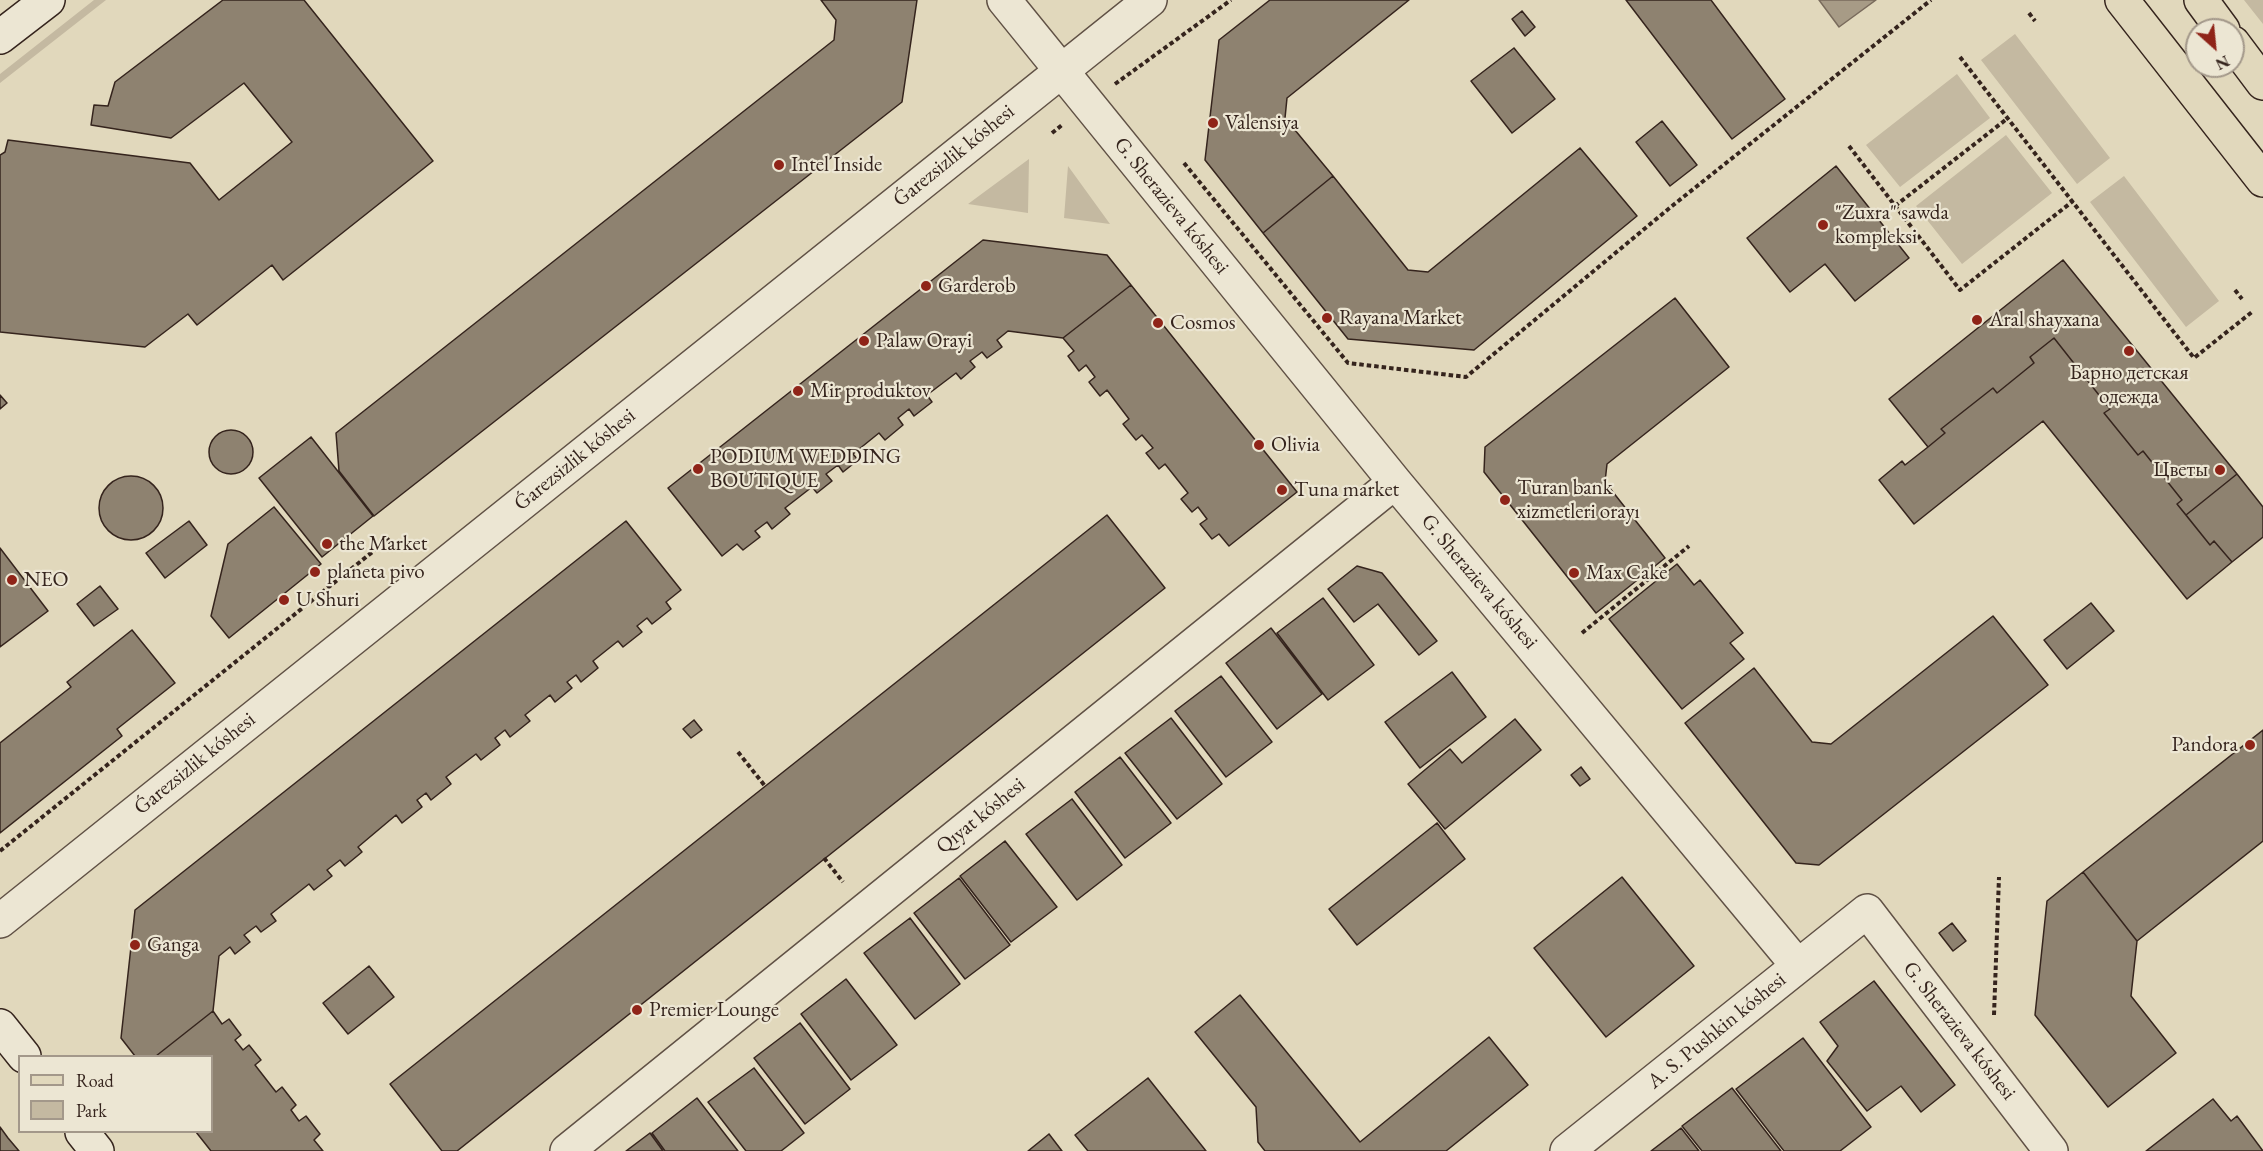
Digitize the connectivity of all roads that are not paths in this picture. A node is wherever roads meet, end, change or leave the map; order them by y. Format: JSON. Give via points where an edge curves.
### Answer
{"nodes":[{"id":1,"x":48,"y":0,"type":"edge"},
{"id":2,"x":1004,"y":0,"type":"edge"},
{"id":3,"x":1150,"y":0,"type":"edge"},
{"id":4,"x":2122,"y":0,"type":"edge"},
{"id":5,"x":2200,"y":0,"type":"edge"},
{"id":6,"x":2214,"y":18,"type":"edge"},
{"id":7,"x":0,"y":37,"type":"edge"},
{"id":8,"x":2245,"y":59,"type":"edge"},
{"id":9,"x":1061,"y":71,"type":"junction"},
{"id":10,"x":2263,"y":82,"type":"edge"},
{"id":11,"x":2263,"y":180,"type":"edge"},
{"id":12,"x":1395,"y":482,"type":"junction"},
{"id":13,"x":1867,"y":911,"type":"joint"},
{"id":14,"x":0,"y":921,"type":"edge"},
{"id":15,"x":1798,"y":966,"type":"junction"},
{"id":16,"x":0,"y":1026,"type":"edge"},
{"id":17,"x":23,"y":1055,"type":"edge"},
{"id":18,"x":84,"y":1133,"type":"edge"},
{"id":19,"x":97,"y":1151,"type":"edge"},
{"id":20,"x":567,"y":1151,"type":"edge"},
{"id":21,"x":1567,"y":1151,"type":"edge"},
{"id":22,"x":2051,"y":1151,"type":"edge"}],
"edges":[{"from":1,"to":7,"type":"street"},
{"from":2,"to":9,"type":"street","name":"G. Sherazieva kóshesi"},
{"from":3,"to":9,"type":"street","name":"Ǵarezsizlik kóshesi"},
{"from":4,"to":11,"type":"main road"},
{"from":5,"to":6,"type":"main road"},
{"from":8,"to":10,"type":"main road"},
{"from":9,"to":12,"type":"street","name":"G. Sherazieva kóshesi"},
{"from":9,"to":14,"type":"street","name":"Ǵarezsizlik kóshesi"},
{"from":12,"to":15,"type":"street","name":"G. Sherazieva kóshesi"},
{"from":12,"to":20,"type":"street","name":"Qıyat kóshesi"},
{"from":13,"to":15,"type":"street","name":"A. S. Pushkin kóshesi"},
{"from":13,"to":22,"type":"street","name":"G. Sherazieva kóshesi"},
{"from":15,"to":21,"type":"street","name":"A. S. Pushkin kóshesi"},
{"from":16,"to":17,"type":"street"},
{"from":18,"to":19,"type":"street"}]}
